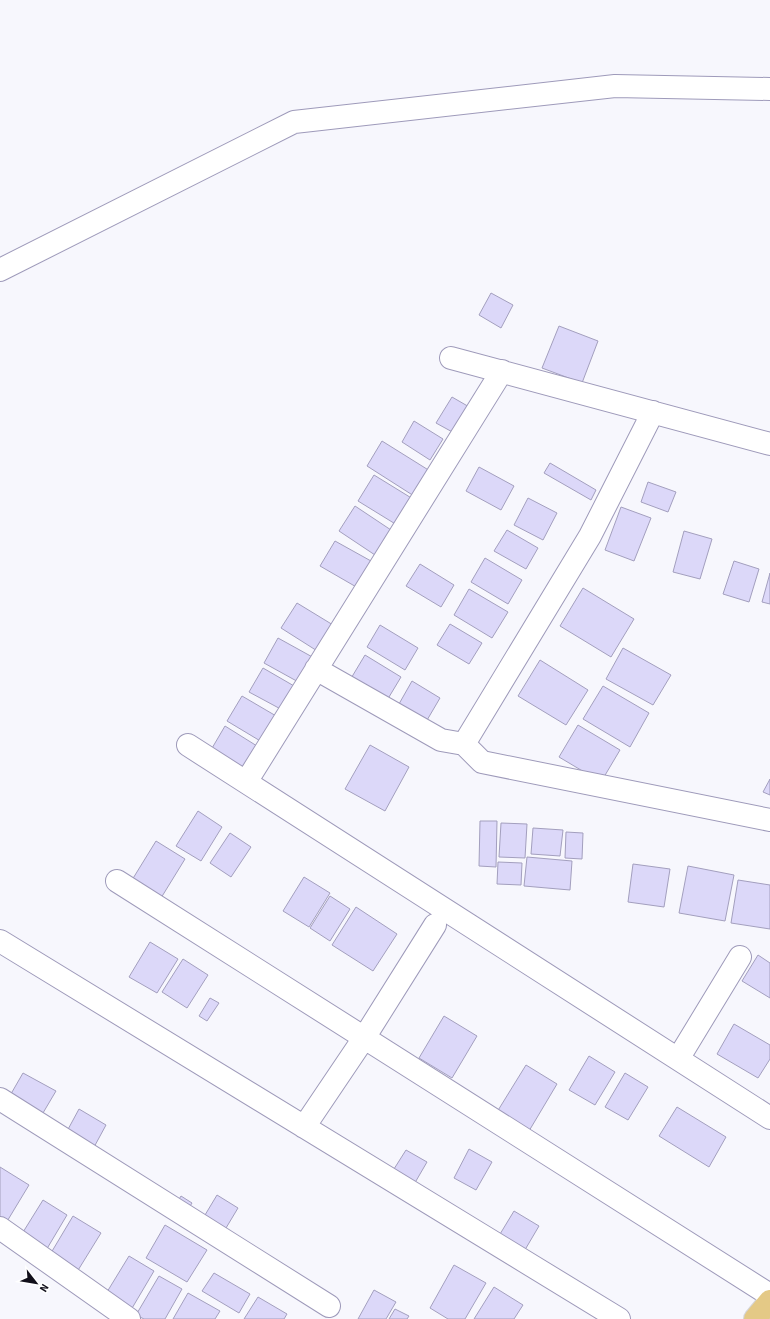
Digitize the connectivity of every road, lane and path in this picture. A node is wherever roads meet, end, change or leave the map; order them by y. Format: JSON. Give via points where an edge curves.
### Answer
{"nodes":[{"id":1,"x":770,"y":89,"type":"edge"},
{"id":2,"x":0,"y":270,"type":"edge"},
{"id":3,"x":451,"y":358,"type":"dead end"},
{"id":4,"x":502,"y":371,"type":"junction"},
{"id":5,"x":653,"y":412,"type":"junction"},
{"id":6,"x":770,"y":444,"type":"edge"},
{"id":7,"x":316,"y":669,"type":"junction"},
{"id":8,"x":464,"y":744,"type":"junction"},
{"id":9,"x":188,"y":745,"type":"dead end"},
{"id":10,"x":248,"y":779,"type":"dead end"},
{"id":11,"x":770,"y":820,"type":"edge"},
{"id":12,"x":117,"y":881,"type":"dead end"},
{"id":13,"x":435,"y":925,"type":"dead end"},
{"id":14,"x":0,"y":941,"type":"edge"},
{"id":15,"x":740,"y":957,"type":"dead end"},
{"id":16,"x":364,"y":1038,"type":"junction"},
{"id":17,"x":678,"y":1059,"type":"junction"},
{"id":18,"x":3,"y":1108,"type":"edge"},
{"id":19,"x":770,"y":1118,"type":"edge"},
{"id":20,"x":304,"y":1127,"type":"junction"},
{"id":21,"x":0,"y":1228,"type":"edge"},
{"id":22,"x":770,"y":1295,"type":"edge"},
{"id":23,"x":770,"y":1301,"type":"edge"},
{"id":24,"x":330,"y":1306,"type":"dead end"},
{"id":25,"x":129,"y":1319,"type":"edge"},
{"id":26,"x":619,"y":1319,"type":"edge"},
{"id":27,"x":755,"y":1319,"type":"edge"}],
"edges":[{"from":1,"to":2,"type":"street","via":[[615,86],[294,122]]},
{"from":3,"to":4,"type":"street"},
{"from":4,"to":5,"type":"street"},
{"from":4,"to":7,"type":"street"},
{"from":5,"to":6,"type":"street"},
{"from":5,"to":8,"type":"street","via":[[590,536]]},
{"from":7,"to":8,"type":"street","via":[[442,740]]},
{"from":7,"to":10,"type":"street"},
{"from":8,"to":11,"type":"street","via":[[482,762]]},
{"from":9,"to":17,"type":"street"},
{"from":12,"to":16,"type":"street"},
{"from":13,"to":16,"type":"street"},
{"from":14,"to":20,"type":"street"},
{"from":15,"to":17,"type":"street"},
{"from":16,"to":20,"type":"street"},
{"from":16,"to":22,"type":"street"},
{"from":17,"to":19,"type":"street"},
{"from":18,"to":24,"type":"street"},
{"from":20,"to":26,"type":"street"},
{"from":21,"to":25,"type":"street"},
{"from":23,"to":27,"type":"main road"}]}
